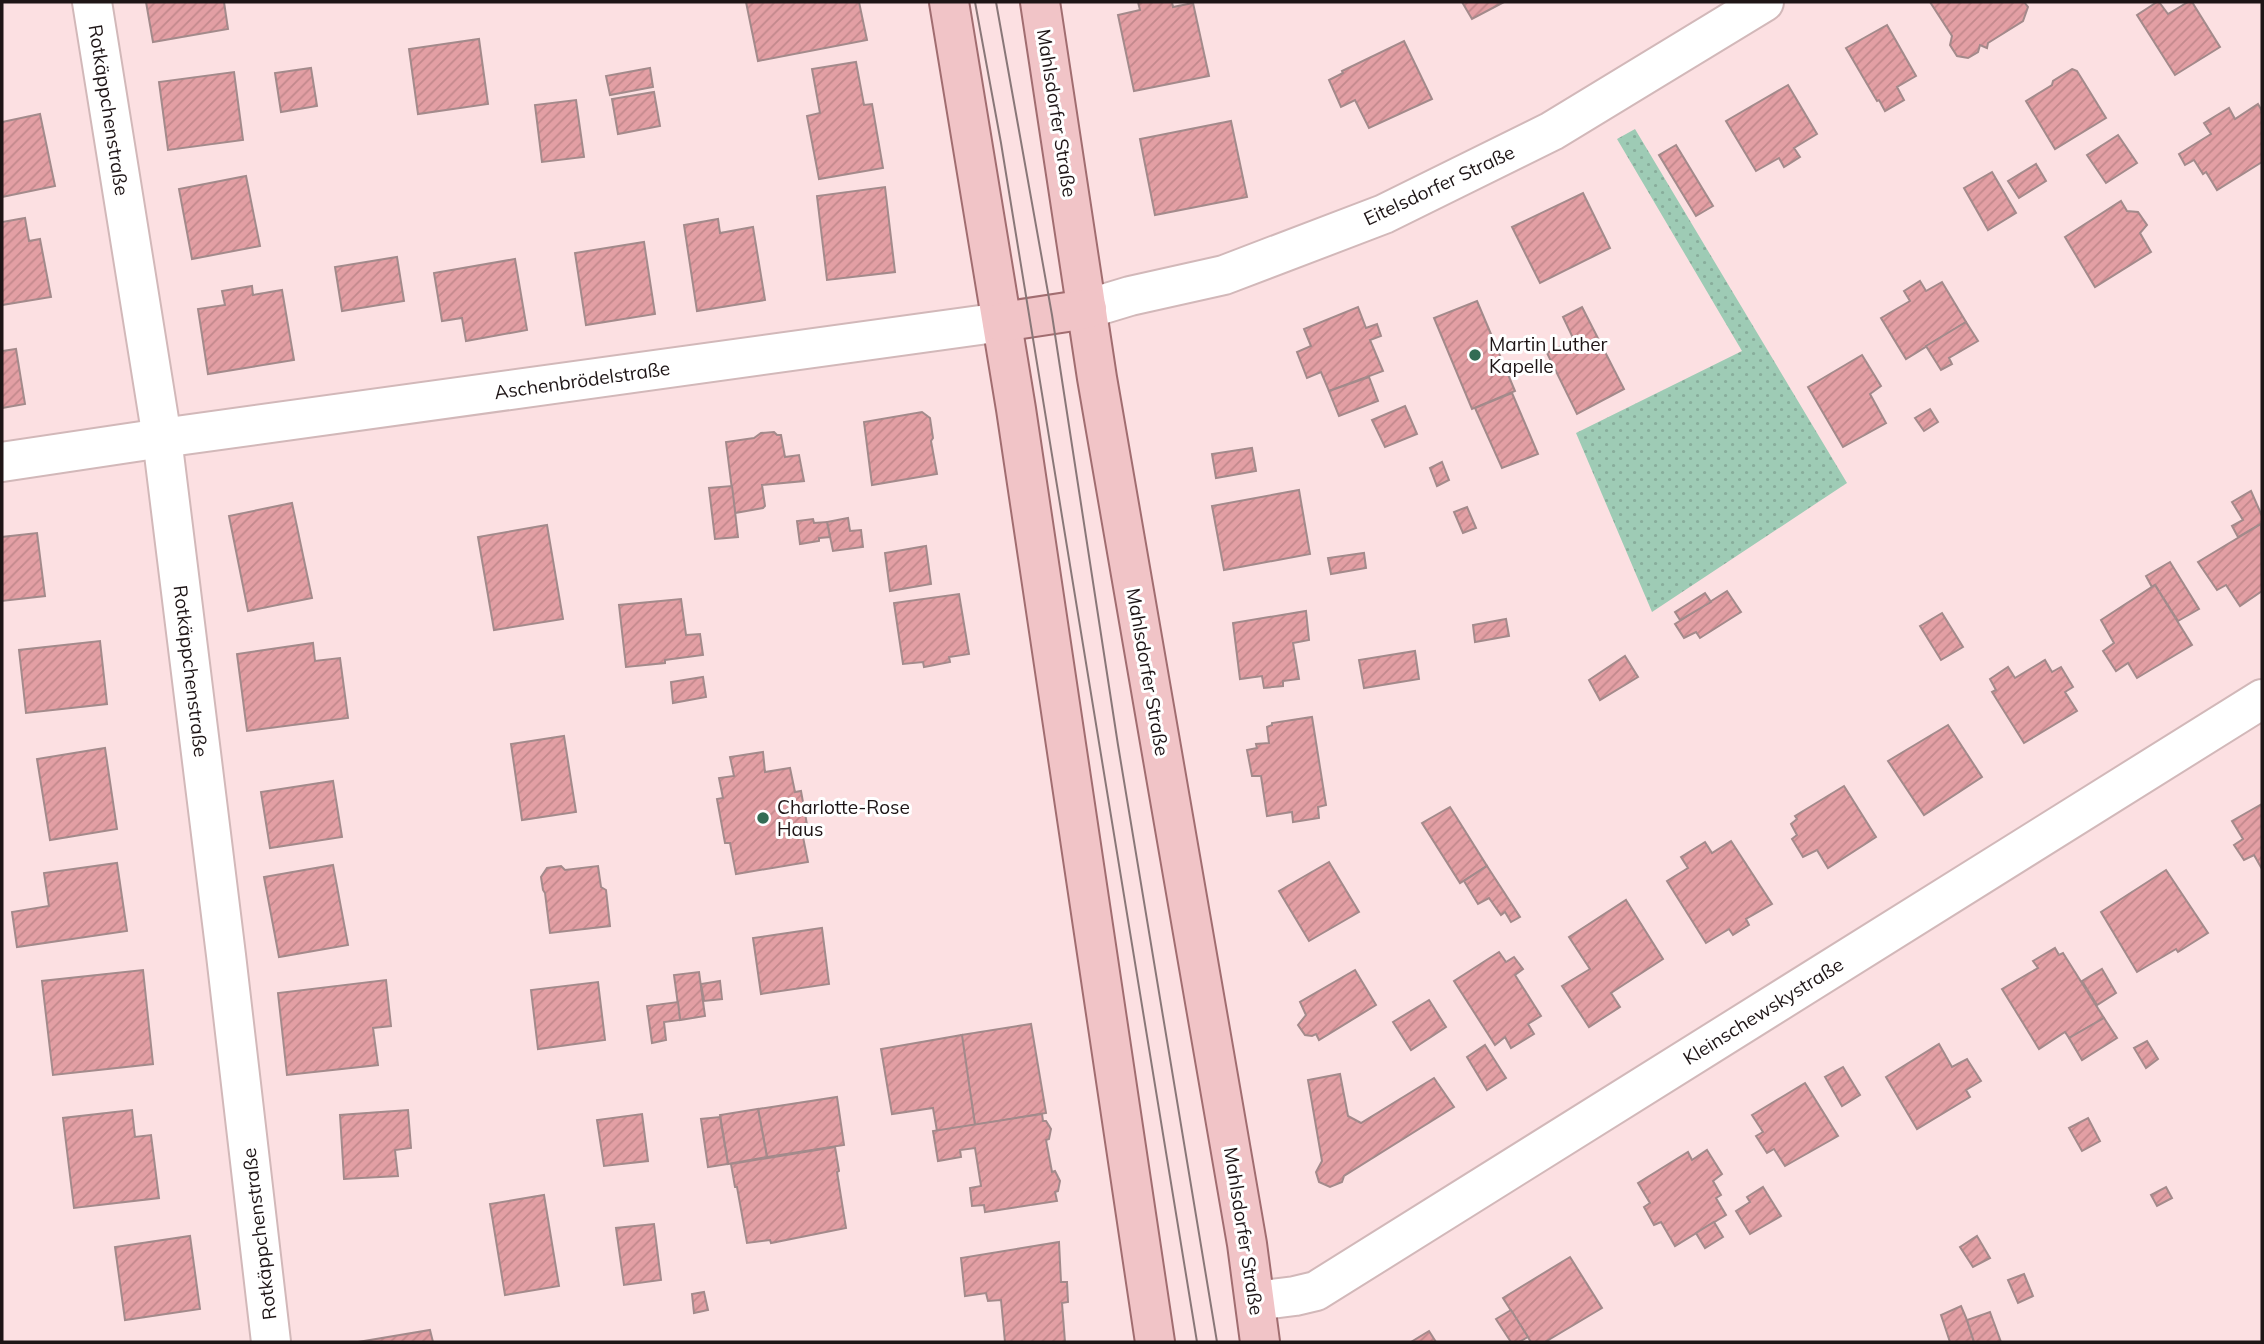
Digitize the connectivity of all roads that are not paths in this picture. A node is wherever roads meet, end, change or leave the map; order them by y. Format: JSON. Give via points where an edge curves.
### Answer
{"nodes":[{"id":1,"x":92,"y":2,"type":"edge"},
{"id":2,"x":949,"y":2,"type":"edge"},
{"id":3,"x":1040,"y":2,"type":"edge"},
{"id":4,"x":1764,"y":2,"type":"edge"},
{"id":5,"x":1087,"y":309,"type":"junction"},
{"id":6,"x":1002,"y":323,"type":"junction"},
{"id":7,"x":162,"y":438,"type":"junction"},
{"id":8,"x":2,"y":462,"type":"edge"},
{"id":9,"x":2262,"y":699,"type":"edge"},
{"id":10,"x":1255,"y":1301,"type":"junction"},
{"id":11,"x":271,"y":1342,"type":"edge"},
{"id":12,"x":1155,"y":1342,"type":"edge"},
{"id":13,"x":1260,"y":1342,"type":"edge"}],
"edges":[{"from":1,"to":7,"type":"street","name":"Rotkäppchenstraße"},
{"from":2,"to":6,"type":"main road"},
{"from":3,"to":5,"type":"main road","name":"Mahlsdorfer Straße"},
{"from":4,"to":5,"type":"street","name":"Eitelsdorfer Straße","via":[[1552,131],[1384,214],[1224,275]]},
{"from":5,"to":6,"type":"main road"},
{"from":5,"to":10,"type":"main road","name":"Mahlsdorfer Straße"},
{"from":6,"to":7,"type":"street","name":"Aschenbrödelstraße"},
{"from":6,"to":12,"type":"main road"},
{"from":7,"to":8,"type":"street","name":"Aschenbrödelstraße"},
{"from":7,"to":11,"type":"street","name":"Rotkäppchenstraße"},
{"from":9,"to":10,"type":"street","name":"Kleinschewskystraße","via":[[1316,1291]]},
{"from":10,"to":13,"type":"main road","name":"Mahlsdorfer Straße"}]}
